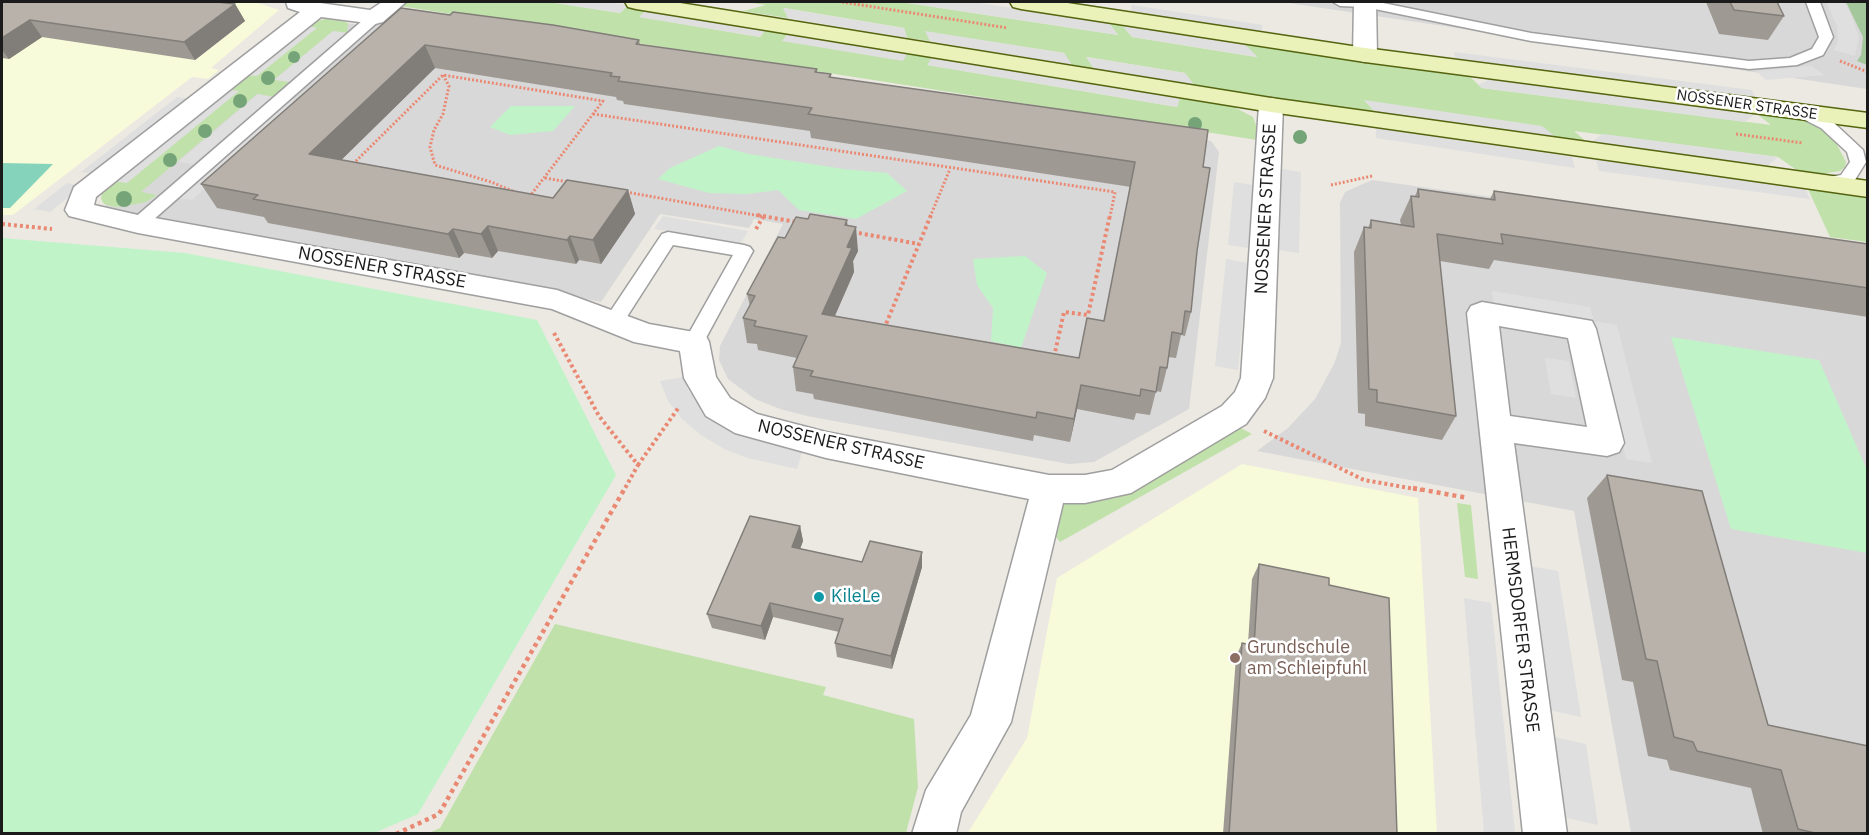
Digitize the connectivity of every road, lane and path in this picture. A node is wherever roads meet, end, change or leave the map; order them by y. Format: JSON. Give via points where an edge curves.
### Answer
{"nodes":[{"id":1,"x":292,"y":2,"type":"edge"},
{"id":2,"x":395,"y":2,"type":"edge"},
{"id":3,"x":636,"y":2,"type":"edge"},
{"id":4,"x":1020,"y":2,"type":"edge"},
{"id":5,"x":1340,"y":2,"type":"edge"},
{"id":6,"x":1365,"y":2,"type":"edge"},
{"id":7,"x":1813,"y":2,"type":"edge"},
{"id":8,"x":316,"y":10,"type":"junction"},
{"id":9,"x":375,"y":17,"type":"junction"},
{"id":10,"x":1365,"y":55,"type":"junction"},
{"id":11,"x":443,"y":75,"type":"junction"},
{"id":12,"x":1271,"y":105,"type":"junction"},
{"id":13,"x":1803,"y":113,"type":"junction"},
{"id":14,"x":593,"y":114,"type":"junction"},
{"id":15,"x":1868,"y":121,"type":"edge"},
{"id":16,"x":353,"y":165,"type":"edge"},
{"id":17,"x":950,"y":169,"type":"junction"},
{"id":18,"x":1372,"y":176,"type":"dead end"},
{"id":19,"x":545,"y":178,"type":"junction"},
{"id":20,"x":1822,"y":183,"type":"junction"},
{"id":21,"x":1331,"y":185,"type":"dead end"},
{"id":22,"x":1868,"y":189,"type":"edge"},
{"id":23,"x":568,"y":191,"type":"edge"},
{"id":24,"x":619,"y":191,"type":"edge"},
{"id":25,"x":519,"y":196,"type":"edge"},
{"id":26,"x":525,"y":202,"type":"edge"},
{"id":27,"x":7,"y":224,"type":"dead end"},
{"id":28,"x":138,"y":224,"type":"junction"},
{"id":29,"x":806,"y":224,"type":"edge"},
{"id":30,"x":2,"y":228,"type":"edge"},
{"id":31,"x":851,"y":232,"type":"edge"},
{"id":32,"x":919,"y":244,"type":"junction"},
{"id":33,"x":556,"y":300,"type":"junction"},
{"id":34,"x":615,"y":321,"type":"junction"},
{"id":35,"x":881,"y":336,"type":"edge"},
{"id":36,"x":694,"y":342,"type":"junction"},
{"id":37,"x":1052,"y":366,"type":"edge"},
{"id":38,"x":700,"y":378,"type":"junction"},
{"id":39,"x":1234,"y":415,"type":"junction"},
{"id":40,"x":1495,"y":427,"type":"junction"},
{"id":41,"x":638,"y":465,"type":"junction"},
{"id":42,"x":1049,"y":489,"type":"junction"},
{"id":43,"x":1474,"y":499,"type":"dead end"},
{"id":44,"x":396,"y":834,"type":"edge"},
{"id":45,"x":934,"y":834,"type":"edge"},
{"id":46,"x":1545,"y":834,"type":"edge"}],
"edges":[{"from":1,"to":8,"type":"street"},
{"from":2,"to":9,"type":"street"},
{"from":3,"to":12,"type":"street","name":"NOSSENER STRASSE"},
{"from":4,"to":10,"type":"street","name":"NOSSENER STRASSE"},
{"from":5,"to":6,"type":"lane"},
{"from":6,"to":7,"type":"lane","via":[[1531,38],[1739,64],[1792,63],[1818,52],[1826,37]]},
{"from":6,"to":10,"type":"street"},
{"from":8,"to":9,"type":"street"},
{"from":8,"to":28,"type":"street","name":"NOSSENER STRASSE","via":[[84,193],[79,210]]},
{"from":9,"to":28,"type":"lane"},
{"from":10,"to":13,"type":"street","name":"NOSSENER STRASSE"},
{"from":11,"to":14,"type":"path","via":[[603,101]]},
{"from":11,"to":16,"type":"path"},
{"from":11,"to":25,"type":"path","via":[[449,86],[430,147],[435,165],[491,182]]},
{"from":12,"to":20,"type":"street","name":"NOSSENER STRASSE"},
{"from":12,"to":39,"type":"street","name":"NOSSENER STRASSE","via":[[1257,378],[1249,398]]},
{"from":13,"to":15,"type":"street","name":"NOSSENER STRASSE"},
{"from":13,"to":20,"type":"lane","via":[[1827,125],[1855,150],[1858,162],[1847,179]]},
{"from":14,"to":17,"type":"path"},
{"from":14,"to":19,"type":"path"},
{"from":17,"to":32,"type":"path"},
{"from":17,"to":37,"type":"path","via":[[1115,192],[1088,315],[1064,312]]},
{"from":18,"to":21,"type":"path"},
{"from":19,"to":23,"type":"path","via":[[574,183]]},
{"from":19,"to":26,"type":"path"},
{"from":20,"to":22,"type":"street","name":"NOSSENER STRASSE"},
{"from":24,"to":29,"type":"path"},
{"from":27,"to":30,"type":"path"},
{"from":28,"to":33,"type":"street","name":"NOSSENER STRASSE"},
{"from":31,"to":32,"type":"path"},
{"from":32,"to":35,"type":"path"},
{"from":33,"to":34,"type":"street","name":"NOSSENER STRASSE"},
{"from":33,"to":41,"type":"path","via":[[551,326],[563,351],[599,416]]},
{"from":34,"to":36,"type":"street","name":"NOSSENER STRASSE","via":[[645,334]]},
{"from":34,"to":36,"type":"lane","via":[[668,238],[744,251]]},
{"from":36,"to":38,"type":"street","name":"NOSSENER STRASSE"},
{"from":38,"to":41,"type":"path"},
{"from":38,"to":42,"type":"street","name":"NOSSENER STRASSE","via":[[718,407],[747,424],[826,445]]},
{"from":39,"to":42,"type":"street","name":"NOSSENER STRASSE","via":[[1119,483],[1085,489]]},
{"from":39,"to":43,"type":"path","via":[[1364,480]]},
{"from":40,"to":40,"type":"street","name":"HERMSDORFER STRASSE","via":[[1607,443],[1581,329],[1482,313]]},
{"from":40,"to":46,"type":"street","name":"HERMSDORFER STRASSE"},
{"from":41,"to":44,"type":"path","via":[[439,814]]},
{"from":42,"to":45,"type":"street","via":[[990,722],[941,805]]}]}
